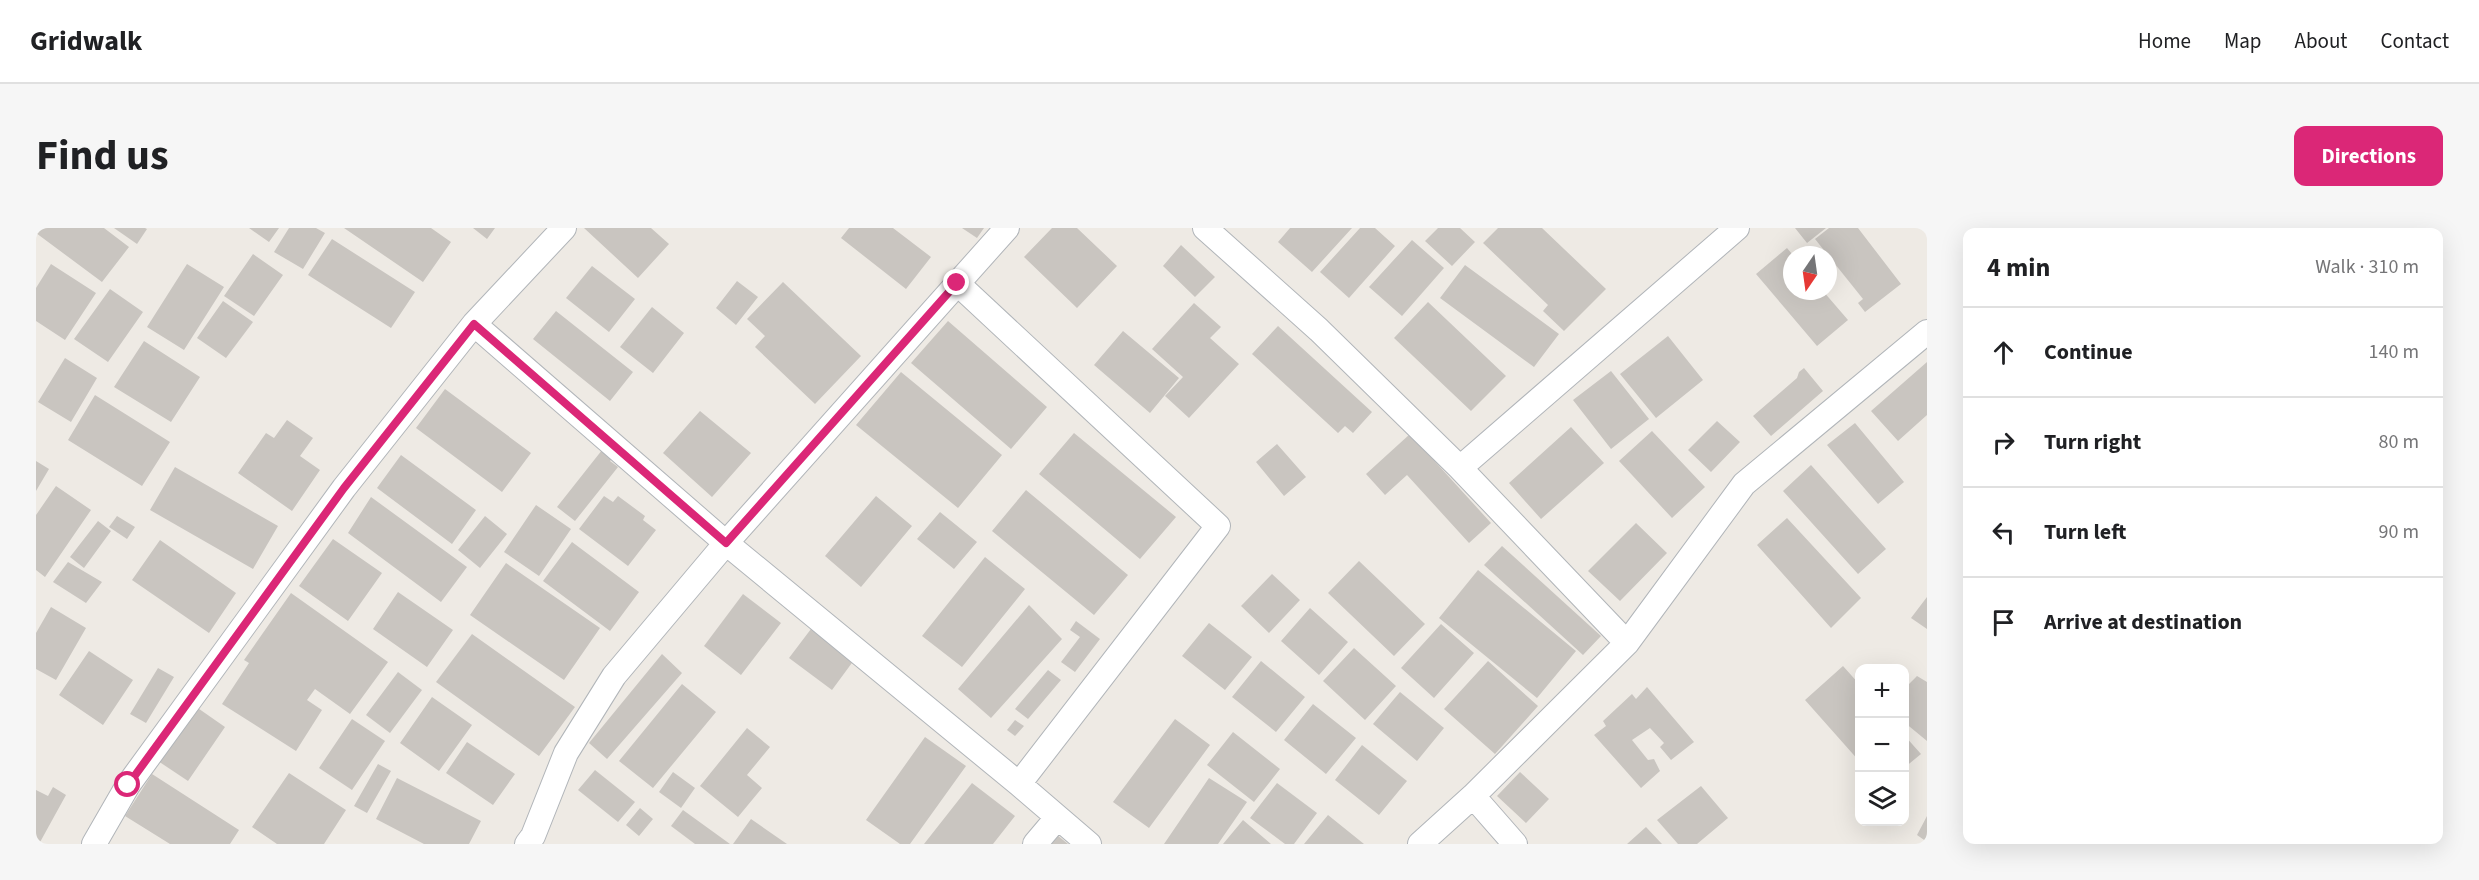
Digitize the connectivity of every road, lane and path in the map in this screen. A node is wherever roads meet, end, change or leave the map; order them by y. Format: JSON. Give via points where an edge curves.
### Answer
{"nodes":[{"id":1,"x":564,"y":228,"type":"edge"},
{"id":2,"x":1007,"y":228,"type":"edge"},
{"id":3,"x":1205,"y":228,"type":"edge"},
{"id":4,"x":1737,"y":228,"type":"edge"},
{"id":5,"x":957,"y":283,"type":"junction"},
{"id":6,"x":474,"y":324,"type":"junction"},
{"id":7,"x":1927,"y":332,"type":"edge"},
{"id":8,"x":1460,"y":468,"type":"junction"},
{"id":9,"x":726,"y":543,"type":"junction"},
{"id":10,"x":1627,"y":643,"type":"junction"},
{"id":11,"x":1019,"y":784,"type":"junction"},
{"id":12,"x":1473,"y":796,"type":"junction"},
{"id":13,"x":1057,"y":818,"type":"junction"},
{"id":14,"x":536,"y":841,"type":"edge"},
{"id":15,"x":94,"y":844,"type":"edge"},
{"id":16,"x":1035,"y":844,"type":"edge"},
{"id":17,"x":1089,"y":844,"type":"edge"},
{"id":18,"x":1420,"y":844,"type":"edge"},
{"id":19,"x":1515,"y":844,"type":"edge"}],
"edges":[{"from":1,"to":6,"type":"street"},
{"from":2,"to":5,"type":"street"},
{"from":3,"to":8,"type":"street","via":[[1319,330]]},
{"from":4,"to":8,"type":"street"},
{"from":5,"to":9,"type":"street"},
{"from":5,"to":11,"type":"street","via":[[1218,526]]},
{"from":6,"to":9,"type":"street"},
{"from":6,"to":15,"type":"street","via":[[337,498],[128,785]]},
{"from":7,"to":10,"type":"street","via":[[1744,484]]},
{"from":8,"to":10,"type":"street"},
{"from":9,"to":11,"type":"street"},
{"from":9,"to":14,"type":"street","via":[[614,676],[566,753]]},
{"from":10,"to":12,"type":"street"},
{"from":11,"to":13,"type":"street"},
{"from":12,"to":18,"type":"street"},
{"from":12,"to":19,"type":"street"},
{"from":13,"to":16,"type":"street"},
{"from":13,"to":17,"type":"street"}]}
